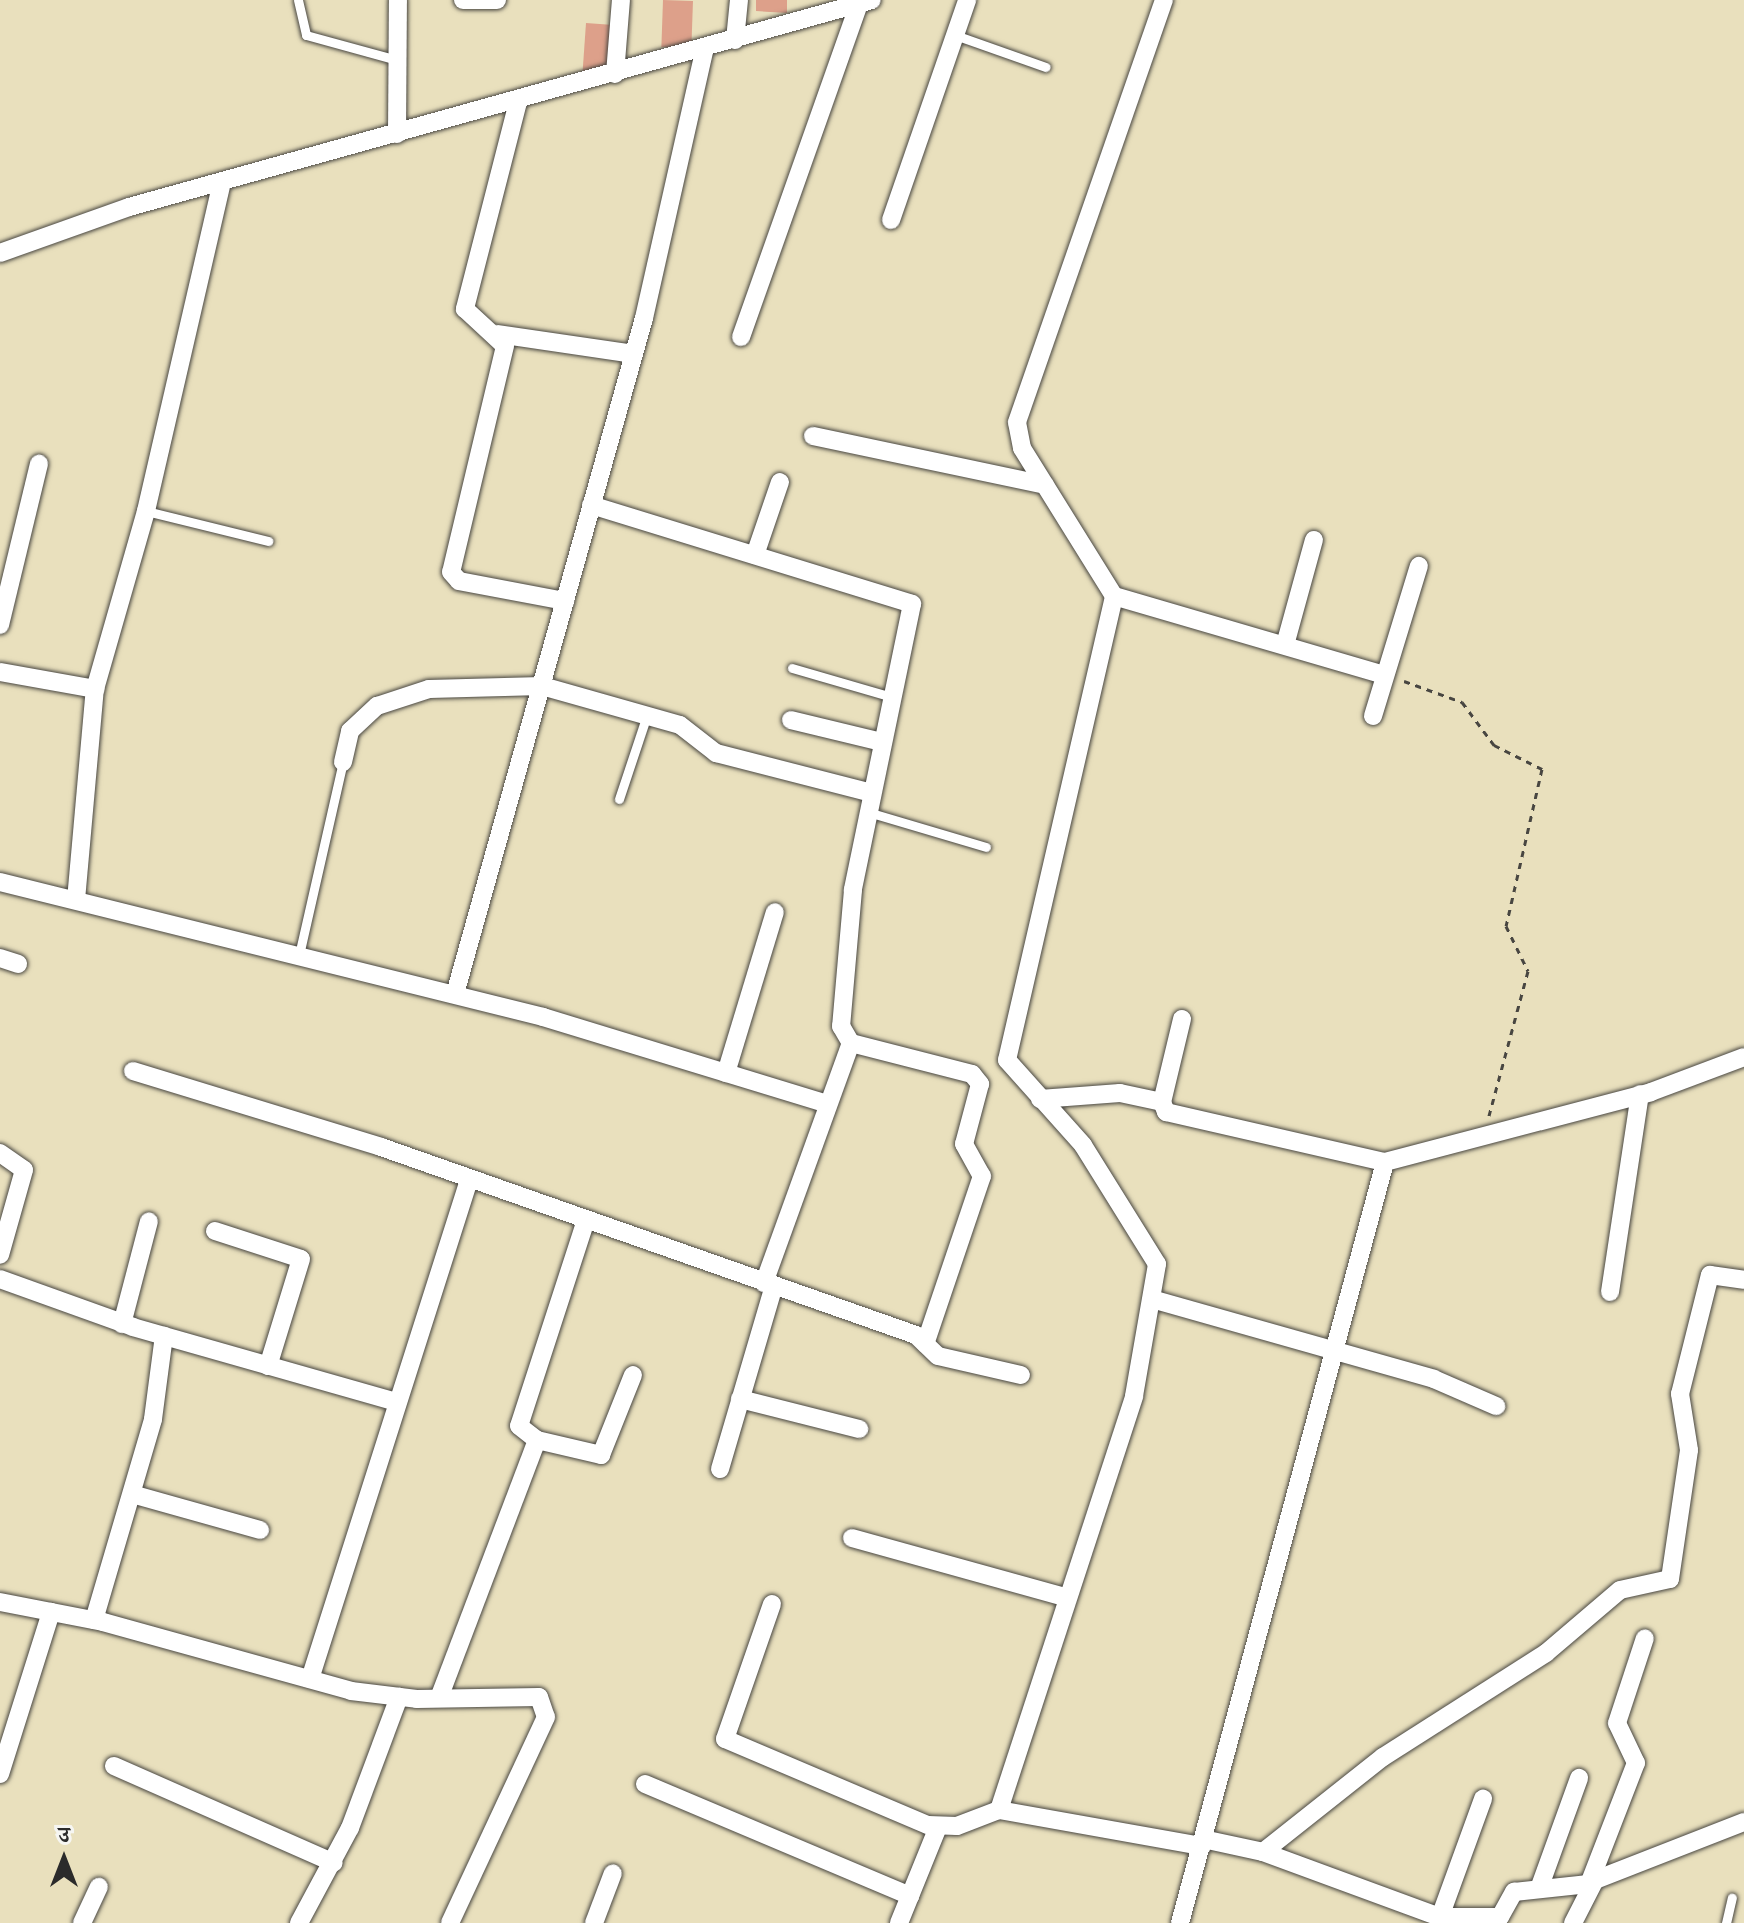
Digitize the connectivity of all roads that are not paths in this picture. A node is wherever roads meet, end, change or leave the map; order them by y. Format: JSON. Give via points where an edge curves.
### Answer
{"nodes":[{"id":1,"x":298,"y":0,"type":"edge"},
{"id":2,"x":398,"y":0,"type":"edge"},
{"id":3,"x":463,"y":0,"type":"edge"},
{"id":4,"x":497,"y":0,"type":"edge"},
{"id":5,"x":621,"y":0,"type":"edge"},
{"id":6,"x":739,"y":0,"type":"edge"},
{"id":7,"x":967,"y":0,"type":"edge"},
{"id":8,"x":1164,"y":0,"type":"edge"},
{"id":9,"x":866,"y":2,"type":"edge"},
{"id":10,"x":955,"y":35,"type":"junction"},
{"id":11,"x":735,"y":40,"type":"junction"},
{"id":12,"x":705,"y":48,"type":"junction"},
{"id":13,"x":397,"y":60,"type":"junction"},
{"id":14,"x":1046,"y":67,"type":"dead end"},
{"id":15,"x":615,"y":74,"type":"junction"},
{"id":16,"x":518,"y":102,"type":"junction"},
{"id":17,"x":397,"y":134,"type":"junction"},
{"id":18,"x":222,"y":182,"type":"junction"},
{"id":19,"x":891,"y":220,"type":"dead end"},
{"id":20,"x":0,"y":253,"type":"edge"},
{"id":21,"x":497,"y":334,"type":"junction"},
{"id":22,"x":741,"y":337,"type":"dead end"},
{"id":23,"x":634,"y":354,"type":"junction"},
{"id":24,"x":813,"y":436,"type":"dead end"},
{"id":25,"x":39,"y":464,"type":"dead end"},
{"id":26,"x":780,"y":482,"type":"dead end"},
{"id":27,"x":1045,"y":485,"type":"junction"},
{"id":28,"x":591,"y":505,"type":"junction"},
{"id":29,"x":146,"y":511,"type":"junction"},
{"id":30,"x":1314,"y":540,"type":"dead end"},
{"id":31,"x":268,"y":541,"type":"dead end"},
{"id":32,"x":755,"y":555,"type":"junction"},
{"id":33,"x":1419,"y":566,"type":"dead end"},
{"id":34,"x":1114,"y":596,"type":"junction"},
{"id":35,"x":565,"y":601,"type":"junction"},
{"id":36,"x":0,"y":625,"type":"edge"},
{"id":37,"x":1285,"y":645,"type":"junction"},
{"id":38,"x":792,"y":668,"type":"dead end"},
{"id":39,"x":0,"y":672,"type":"edge"},
{"id":40,"x":1385,"y":675,"type":"junction"},
{"id":41,"x":542,"y":686,"type":"junction"},
{"id":42,"x":95,"y":689,"type":"junction"},
{"id":43,"x":892,"y":697,"type":"junction"},
{"id":44,"x":647,"y":715,"type":"junction"},
{"id":45,"x":1373,"y":716,"type":"dead end"},
{"id":46,"x":791,"y":720,"type":"dead end"},
{"id":47,"x":882,"y":742,"type":"junction"},
{"id":48,"x":343,"y":762,"type":"joint"},
{"id":49,"x":872,"y":793,"type":"junction"},
{"id":50,"x":619,"y":799,"type":"dead end"},
{"id":51,"x":868,"y":812,"type":"junction"},
{"id":52,"x":986,"y":847,"type":"dead end"},
{"id":53,"x":0,"y":882,"type":"edge"},
{"id":54,"x":76,"y":900,"type":"junction"},
{"id":55,"x":775,"y":912,"type":"dead end"},
{"id":56,"x":299,"y":955,"type":"junction"},
{"id":57,"x":0,"y":958,"type":"edge"},
{"id":58,"x":18,"y":964,"type":"dead end"},
{"id":59,"x":455,"y":994,"type":"junction"},
{"id":60,"x":1182,"y":1019,"type":"dead end"},
{"id":61,"x":851,"y":1043,"type":"junction"},
{"id":62,"x":1744,"y":1057,"type":"edge"},
{"id":63,"x":1009,"y":1064,"type":"junction"},
{"id":64,"x":133,"y":1071,"type":"dead end"},
{"id":65,"x":726,"y":1073,"type":"junction"},
{"id":66,"x":978,"y":1078,"type":"junction"},
{"id":67,"x":1640,"y":1094,"type":"junction"},
{"id":68,"x":1040,"y":1099,"type":"junction"},
{"id":69,"x":1162,"y":1102,"type":"junction"},
{"id":70,"x":828,"y":1104,"type":"junction"},
{"id":71,"x":0,"y":1153,"type":"edge"},
{"id":72,"x":1385,"y":1162,"type":"junction"},
{"id":73,"x":469,"y":1180,"type":"junction"},
{"id":74,"x":149,"y":1221,"type":"dead end"},
{"id":75,"x":585,"y":1223,"type":"junction"},
{"id":76,"x":215,"y":1231,"type":"dead end"},
{"id":77,"x":0,"y":1255,"type":"edge"},
{"id":78,"x":1744,"y":1280,"type":"edge"},
{"id":79,"x":2,"y":1285,"type":"edge"},
{"id":80,"x":769,"y":1285,"type":"junction"},
{"id":81,"x":1610,"y":1292,"type":"dead end"},
{"id":82,"x":1152,"y":1299,"type":"junction"},
{"id":83,"x":122,"y":1324,"type":"junction"},
{"id":84,"x":164,"y":1336,"type":"junction"},
{"id":85,"x":925,"y":1344,"type":"junction"},
{"id":86,"x":1334,"y":1351,"type":"junction"},
{"id":87,"x":268,"y":1366,"type":"junction"},
{"id":88,"x":633,"y":1375,"type":"dead end"},
{"id":89,"x":1021,"y":1375,"type":"dead end"},
{"id":90,"x":740,"y":1399,"type":"junction"},
{"id":91,"x":393,"y":1401,"type":"junction"},
{"id":92,"x":1496,"y":1406,"type":"dead end"},
{"id":93,"x":859,"y":1429,"type":"dead end"},
{"id":94,"x":537,"y":1440,"type":"junction"},
{"id":95,"x":720,"y":1469,"type":"dead end"},
{"id":96,"x":132,"y":1494,"type":"junction"},
{"id":97,"x":260,"y":1530,"type":"dead end"},
{"id":98,"x":852,"y":1538,"type":"dead end"},
{"id":99,"x":1065,"y":1597,"type":"junction"},
{"id":100,"x":0,"y":1602,"type":"edge"},
{"id":101,"x":772,"y":1604,"type":"dead end"},
{"id":102,"x":51,"y":1612,"type":"junction"},
{"id":103,"x":94,"y":1620,"type":"junction"},
{"id":104,"x":1645,"y":1638,"type":"dead end"},
{"id":105,"x":310,"y":1679,"type":"junction"},
{"id":106,"x":399,"y":1697,"type":"junction"},
{"id":107,"x":439,"y":1698,"type":"junction"},
{"id":108,"x":114,"y":1766,"type":"dead end"},
{"id":109,"x":0,"y":1774,"type":"edge"},
{"id":110,"x":1579,"y":1778,"type":"dead end"},
{"id":111,"x":645,"y":1784,"type":"dead end"},
{"id":112,"x":1483,"y":1799,"type":"dead end"},
{"id":113,"x":999,"y":1810,"type":"junction"},
{"id":114,"x":1744,"y":1822,"type":"edge"},
{"id":115,"x":938,"y":1827,"type":"junction"},
{"id":116,"x":1202,"y":1842,"type":"junction"},
{"id":117,"x":1263,"y":1852,"type":"junction"},
{"id":118,"x":334,"y":1863,"type":"junction"},
{"id":119,"x":613,"y":1873,"type":"dead end"},
{"id":120,"x":1589,"y":1884,"type":"junction"},
{"id":121,"x":1540,"y":1886,"type":"junction"},
{"id":122,"x":99,"y":1887,"type":"dead end"},
{"id":123,"x":910,"y":1896,"type":"junction"},
{"id":124,"x":1732,"y":1898,"type":"dead end"},
{"id":125,"x":1440,"y":1917,"type":"junction"},
{"id":126,"x":82,"y":1923,"type":"edge"},
{"id":127,"x":299,"y":1923,"type":"edge"},
{"id":128,"x":450,"y":1923,"type":"edge"},
{"id":129,"x":594,"y":1923,"type":"edge"},
{"id":130,"x":899,"y":1923,"type":"edge"},
{"id":131,"x":1180,"y":1923,"type":"edge"},
{"id":132,"x":1573,"y":1923,"type":"edge"},
{"id":133,"x":1726,"y":1923,"type":"edge"}],
"edges":[{"from":1,"to":13,"type":"lane","via":[[306,35]]},
{"from":2,"to":13,"type":"street"},
{"from":3,"to":4,"type":"street"},
{"from":5,"to":15,"type":"street"},
{"from":6,"to":11,"type":"street"},
{"from":7,"to":10,"type":"street"},
{"from":8,"to":27,"type":"street","via":[[1019,408],[1018,436]]},
{"from":9,"to":11,"type":"street"},
{"from":9,"to":22,"type":"street"},
{"from":10,"to":14,"type":"lane"},
{"from":10,"to":19,"type":"street"},
{"from":11,"to":12,"type":"street"},
{"from":12,"to":15,"type":"street"},
{"from":12,"to":23,"type":"street"},
{"from":13,"to":17,"type":"street"},
{"from":15,"to":16,"type":"street"},
{"from":16,"to":17,"type":"street"},
{"from":16,"to":21,"type":"street","via":[[465,309]]},
{"from":17,"to":18,"type":"street"},
{"from":18,"to":20,"type":"street"},
{"from":18,"to":29,"type":"street"},
{"from":21,"to":23,"type":"street"},
{"from":21,"to":35,"type":"street","via":[[504,358],[451,572],[459,581]]},
{"from":23,"to":28,"type":"street"},
{"from":24,"to":27,"type":"street"},
{"from":25,"to":36,"type":"street"},
{"from":26,"to":32,"type":"street"},
{"from":27,"to":34,"type":"street"},
{"from":28,"to":32,"type":"street"},
{"from":28,"to":35,"type":"street"},
{"from":29,"to":31,"type":"lane"},
{"from":29,"to":42,"type":"street"},
{"from":30,"to":37,"type":"street"},
{"from":32,"to":43,"type":"street","via":[[912,604]]},
{"from":33,"to":40,"type":"street"},
{"from":34,"to":37,"type":"street"},
{"from":34,"to":63,"type":"street"},
{"from":35,"to":41,"type":"street"},
{"from":37,"to":40,"type":"street"},
{"from":38,"to":43,"type":"lane"},
{"from":39,"to":42,"type":"street"},
{"from":40,"to":45,"type":"street"},
{"from":41,"to":44,"type":"street"},
{"from":41,"to":48,"type":"street","via":[[429,689],[377,706],[350,731]]},
{"from":41,"to":59,"type":"street"},
{"from":42,"to":54,"type":"street"},
{"from":43,"to":47,"type":"street"},
{"from":44,"to":49,"type":"street","via":[[685,727],[716,753]]},
{"from":44,"to":50,"type":"lane"},
{"from":46,"to":47,"type":"street"},
{"from":47,"to":49,"type":"street"},
{"from":48,"to":56,"type":"lane"},
{"from":49,"to":51,"type":"street"},
{"from":51,"to":52,"type":"lane"},
{"from":51,"to":61,"type":"street","via":[[841,1026]]},
{"from":53,"to":54,"type":"street"},
{"from":54,"to":56,"type":"street"},
{"from":55,"to":65,"type":"street"},
{"from":56,"to":59,"type":"street"},
{"from":57,"to":58,"type":"street"},
{"from":59,"to":65,"type":"street"},
{"from":60,"to":69,"type":"street"},
{"from":61,"to":66,"type":"street"},
{"from":61,"to":70,"type":"street"},
{"from":62,"to":67,"type":"street"},
{"from":63,"to":66,"type":"street"},
{"from":63,"to":68,"type":"street"},
{"from":64,"to":73,"type":"street"},
{"from":65,"to":70,"type":"street"},
{"from":66,"to":85,"type":"street","via":[[964,1144],[982,1176]]},
{"from":67,"to":72,"type":"street"},
{"from":67,"to":81,"type":"street"},
{"from":68,"to":69,"type":"street","via":[[1120,1093]]},
{"from":68,"to":82,"type":"street","via":[[1083,1145],[1153,1253]]},
{"from":69,"to":72,"type":"street","via":[[1166,1112]]},
{"from":70,"to":80,"type":"street"},
{"from":71,"to":77,"type":"street","via":[[24,1170]]},
{"from":72,"to":86,"type":"street"},
{"from":73,"to":75,"type":"street"},
{"from":73,"to":91,"type":"street"},
{"from":74,"to":83,"type":"street"},
{"from":75,"to":80,"type":"street"},
{"from":75,"to":94,"type":"street","via":[[518,1419]]},
{"from":76,"to":87,"type":"street","via":[[301,1259]]},
{"from":78,"to":117,"type":"street","via":[[1710,1275],[1680,1394],[1689,1450],[1670,1579],[1620,1590],[1546,1653],[1383,1757]]},
{"from":79,"to":83,"type":"street"},
{"from":80,"to":85,"type":"street"},
{"from":80,"to":90,"type":"street"},
{"from":82,"to":86,"type":"street"},
{"from":82,"to":99,"type":"street","via":[[1134,1396]]},
{"from":83,"to":84,"type":"street"},
{"from":84,"to":87,"type":"street"},
{"from":84,"to":96,"type":"street","via":[[153,1419]]},
{"from":85,"to":89,"type":"street","via":[[938,1356]]},
{"from":86,"to":92,"type":"street","via":[[1434,1379]]},
{"from":86,"to":116,"type":"street"},
{"from":87,"to":91,"type":"street"},
{"from":88,"to":94,"type":"street","via":[[601,1455]]},
{"from":90,"to":93,"type":"street"},
{"from":90,"to":95,"type":"street"},
{"from":91,"to":105,"type":"street"},
{"from":94,"to":107,"type":"street"},
{"from":96,"to":97,"type":"street"},
{"from":96,"to":103,"type":"street"},
{"from":98,"to":99,"type":"street"},
{"from":99,"to":113,"type":"street"},
{"from":100,"to":102,"type":"street"},
{"from":101,"to":115,"type":"street","via":[[725,1739]]},
{"from":102,"to":103,"type":"street"},
{"from":102,"to":109,"type":"street"},
{"from":103,"to":105,"type":"street"},
{"from":104,"to":120,"type":"street","via":[[1617,1723],[1636,1763]]},
{"from":105,"to":106,"type":"street"},
{"from":106,"to":107,"type":"street"},
{"from":106,"to":118,"type":"street"},
{"from":107,"to":128,"type":"street","via":[[528,1693],[546,1710]]},
{"from":108,"to":118,"type":"street"},
{"from":110,"to":121,"type":"street"},
{"from":111,"to":123,"type":"street"},
{"from":112,"to":125,"type":"street"},
{"from":113,"to":115,"type":"street"},
{"from":113,"to":116,"type":"street"},
{"from":114,"to":120,"type":"street"},
{"from":115,"to":123,"type":"street"},
{"from":116,"to":117,"type":"street"},
{"from":116,"to":131,"type":"street"},
{"from":117,"to":125,"type":"street"},
{"from":118,"to":127,"type":"street"},
{"from":119,"to":129,"type":"street"},
{"from":120,"to":121,"type":"street"},
{"from":120,"to":132,"type":"street"},
{"from":121,"to":125,"type":"street","via":[[1514,1892],[1500,1917]]},
{"from":122,"to":126,"type":"street"},
{"from":123,"to":130,"type":"street"},
{"from":124,"to":133,"type":"lane"}]}
